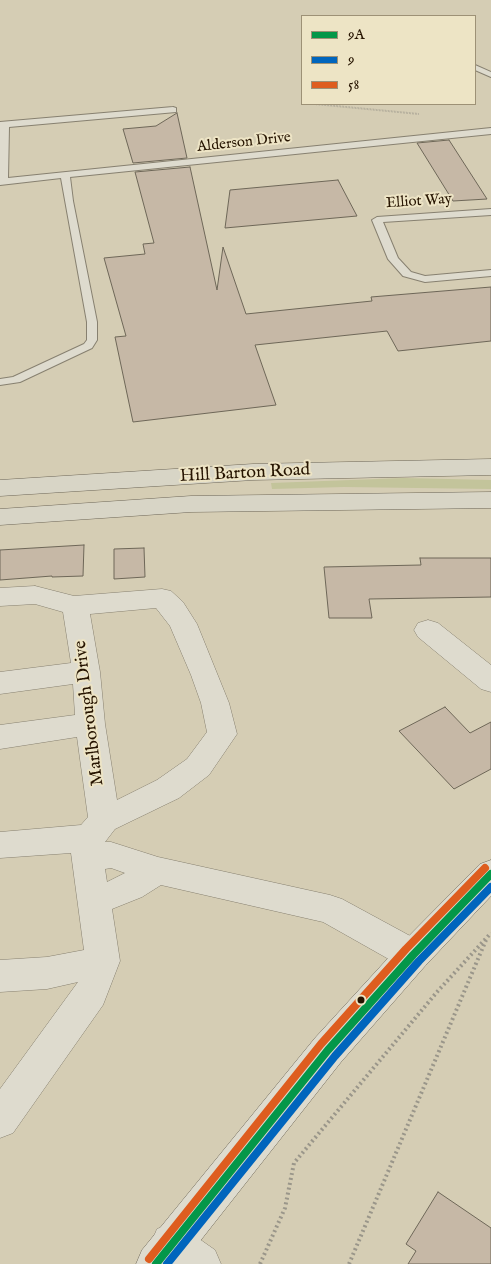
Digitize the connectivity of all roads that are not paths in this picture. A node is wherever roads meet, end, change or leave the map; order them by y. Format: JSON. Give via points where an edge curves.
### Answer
{"nodes":[{"id":1,"x":476,"y":67,"type":"edge"},
{"id":2,"x":491,"y":75,"type":"edge"},
{"id":3,"x":172,"y":110,"type":"dead end"},
{"id":4,"x":2,"y":125,"type":"edge"},
{"id":5,"x":491,"y":131,"type":"edge"},
{"id":6,"x":65,"y":176,"type":"junction"},
{"id":7,"x":1,"y":182,"type":"edge"},
{"id":8,"x":491,"y":212,"type":"edge"},
{"id":9,"x":491,"y":273,"type":"edge"},
{"id":10,"x":0,"y":382,"type":"edge"},
{"id":11,"x":491,"y":467,"type":"edge"},
{"id":12,"x":0,"y":488,"type":"edge"},
{"id":13,"x":491,"y":500,"type":"edge"},
{"id":14,"x":0,"y":517,"type":"edge"},
{"id":15,"x":0,"y":597,"type":"edge"},
{"id":16,"x":74,"y":606,"type":"junction"},
{"id":17,"x":428,"y":630,"type":"dead end"},
{"id":18,"x":86,"y":672,"type":"junction"},
{"id":19,"x":491,"y":681,"type":"edge"},
{"id":20,"x":0,"y":683,"type":"edge"},
{"id":21,"x":90,"y":724,"type":"junction"},
{"id":22,"x":0,"y":737,"type":"edge"},
{"id":23,"x":93,"y":838,"type":"junction"},
{"id":24,"x":0,"y":845,"type":"edge"},
{"id":25,"x":158,"y":871,"type":"junction"},
{"id":26,"x":491,"y":874,"type":"edge"},
{"id":27,"x":93,"y":902,"type":"junction"},
{"id":28,"x":413,"y":955,"type":"junction"},
{"id":29,"x":103,"y":961,"type":"junction"},
{"id":30,"x":0,"y":976,"type":"edge"},
{"id":31,"x":0,"y":1120,"type":"edge"},
{"id":32,"x":176,"y":1257,"type":"edge"}],
"edges":[{"from":1,"to":2,"type":"lane"},
{"from":3,"to":4,"type":"lane"},
{"from":4,"to":7,"type":"lane"},
{"from":5,"to":6,"type":"lane","name":"Alderson Drive"},
{"from":6,"to":7,"type":"lane","name":"Alderson Drive"},
{"from":6,"to":10,"type":"lane","via":[[92,322],[92,340],[88,346],[16,380]]},
{"from":8,"to":9,"type":"lane","name":"Elliot Way","via":[[377,220],[393,259],[407,274],[425,279]]},
{"from":11,"to":12,"type":"main road","name":"Hill Barton Road","via":[[253,472]]},
{"from":13,"to":14,"type":"main road","name":"Hill Barton Road","via":[[191,504]]},
{"from":15,"to":16,"type":"street","via":[[35,596]]},
{"from":16,"to":18,"type":"street","name":"Marlborough Drive"},
{"from":16,"to":23,"type":"street","via":[[162,598],[183,624],[205,675],[222,734],[198,768]]},
{"from":17,"to":19,"type":"street"},
{"from":18,"to":20,"type":"street"},
{"from":18,"to":21,"type":"street","name":"Marlborough Drive"},
{"from":21,"to":22,"type":"street"},
{"from":21,"to":23,"type":"street","name":"Marlborough Drive"},
{"from":23,"to":24,"type":"street"},
{"from":23,"to":25,"type":"street","via":[[112,855]]},
{"from":23,"to":27,"type":"street","name":"Marlborough Drive"},
{"from":25,"to":27,"type":"street"},
{"from":25,"to":28,"type":"street","via":[[330,909]]},
{"from":26,"to":28,"type":"street"},
{"from":27,"to":29,"type":"street","name":"Marlborough Drive"},
{"from":28,"to":32,"type":"street","via":[[328,1050]]},
{"from":29,"to":30,"type":"street","via":[[48,973]]},
{"from":29,"to":31,"type":"street","via":[[91,994]]}]}
